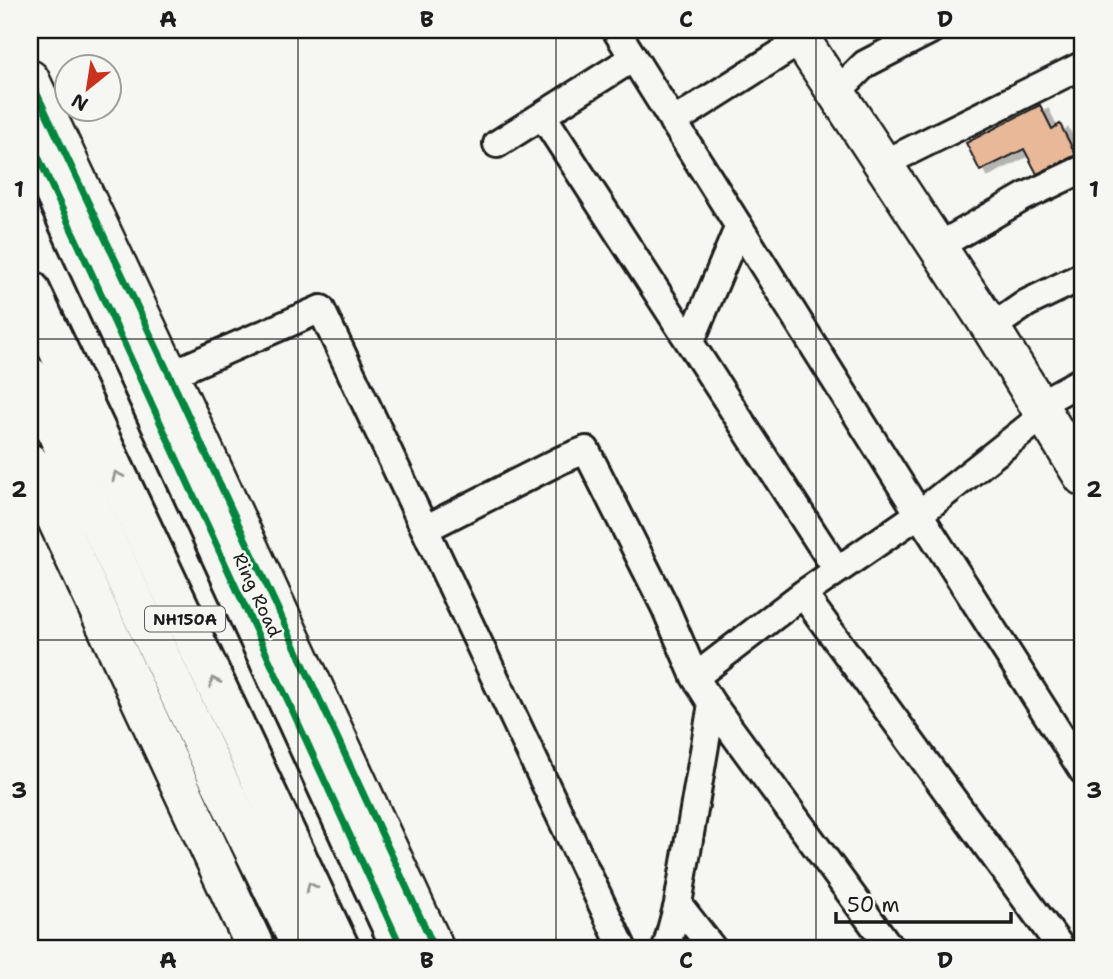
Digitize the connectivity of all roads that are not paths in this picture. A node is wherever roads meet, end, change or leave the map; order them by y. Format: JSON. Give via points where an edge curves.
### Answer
{"nodes":[{"id":1,"x":615,"y":30,"type":"edge"},
{"id":2,"x":931,"y":30,"type":"edge"},
{"id":3,"x":798,"y":35,"type":"edge"},
{"id":4,"x":633,"y":58,"type":"junction"},
{"id":5,"x":1083,"y":65,"type":"edge"},
{"id":6,"x":30,"y":79,"type":"edge"},
{"id":7,"x":836,"y":93,"type":"junction"},
{"id":8,"x":543,"y":116,"type":"junction"},
{"id":9,"x":673,"y":122,"type":"junction"},
{"id":10,"x":30,"y":139,"type":"edge"},
{"id":11,"x":497,"y":144,"type":"dead end"},
{"id":12,"x":883,"y":164,"type":"junction"},
{"id":13,"x":1083,"y":169,"type":"edge"},
{"id":14,"x":738,"y":226,"type":"junction"},
{"id":15,"x":937,"y":247,"type":"junction"},
{"id":16,"x":1083,"y":276,"type":"edge"},
{"id":17,"x":30,"y":289,"type":"edge"},
{"id":18,"x":991,"y":328,"type":"junction"},
{"id":19,"x":690,"y":343,"type":"junction"},
{"id":20,"x":30,"y":376,"type":"edge"},
{"id":21,"x":157,"y":380,"type":"junction"},
{"id":22,"x":1083,"y":380,"type":"edge"},
{"id":23,"x":1042,"y":409,"type":"junction"},
{"id":24,"x":30,"y":463,"type":"edge"},
{"id":25,"x":1083,"y":477,"type":"edge"},
{"id":26,"x":919,"y":513,"type":"junction"},
{"id":27,"x":425,"y":529,"type":"junction"},
{"id":28,"x":837,"y":570,"type":"junction"},
{"id":29,"x":803,"y":594,"type":"junction"},
{"id":30,"x":695,"y":677,"type":"junction"},
{"id":31,"x":712,"y":704,"type":"junction"},
{"id":32,"x":1083,"y":771,"type":"edge"},
{"id":33,"x":678,"y":904,"type":"junction"},
{"id":34,"x":256,"y":949,"type":"edge"},
{"id":35,"x":302,"y":949,"type":"edge"},
{"id":36,"x":340,"y":949,"type":"edge"},
{"id":37,"x":402,"y":949,"type":"edge"},
{"id":38,"x":435,"y":949,"type":"edge"},
{"id":39,"x":623,"y":949,"type":"edge"},
{"id":40,"x":666,"y":949,"type":"edge"},
{"id":41,"x":713,"y":949,"type":"edge"},
{"id":42,"x":891,"y":949,"type":"edge"},
{"id":43,"x":1062,"y":949,"type":"edge"}],
"edges":[{"from":1,"to":4,"type":"street"},
{"from":2,"to":7,"type":"street","via":[[865,64]]},
{"from":3,"to":7,"type":"street"},
{"from":3,"to":9,"type":"street"},
{"from":4,"to":8,"type":"street"},
{"from":4,"to":9,"type":"street"},
{"from":5,"to":12,"type":"street"},
{"from":6,"to":21,"type":"street"},
{"from":7,"to":12,"type":"street"},
{"from":8,"to":11,"type":"street"},
{"from":8,"to":19,"type":"street"},
{"from":9,"to":14,"type":"street"},
{"from":10,"to":21,"type":"highway","name":"Ring Road","number":"NH150A"},
{"from":12,"to":15,"type":"street"},
{"from":13,"to":15,"type":"street"},
{"from":14,"to":19,"type":"street"},
{"from":14,"to":26,"type":"street"},
{"from":15,"to":18,"type":"street"},
{"from":16,"to":18,"type":"street","via":[[1027,303]]},
{"from":36,"to":17,"type":"highway","number":"NH150A","one_way":true},
{"from":18,"to":23,"type":"street"},
{"from":19,"to":28,"type":"street"},
{"from":20,"to":35,"type":"street"},
{"from":21,"to":27,"type":"street","via":[[321,309]]},
{"from":21,"to":37,"type":"highway","name":"Ring Road","number":"NH150A"},
{"from":21,"to":38,"type":"street"},
{"from":22,"to":23,"type":"street"},
{"from":23,"to":25,"type":"street"},
{"from":23,"to":26,"type":"street"},
{"from":24,"to":34,"type":"street"},
{"from":26,"to":28,"type":"street"},
{"from":26,"to":32,"type":"street"},
{"from":27,"to":30,"type":"street","via":[[586,450]]},
{"from":27,"to":39,"type":"street"},
{"from":28,"to":29,"type":"street"},
{"from":29,"to":30,"type":"street"},
{"from":29,"to":43,"type":"street"},
{"from":30,"to":31,"type":"street"},
{"from":31,"to":33,"type":"street"},
{"from":31,"to":42,"type":"street"},
{"from":33,"to":40,"type":"street"},
{"from":33,"to":41,"type":"street"}]}
